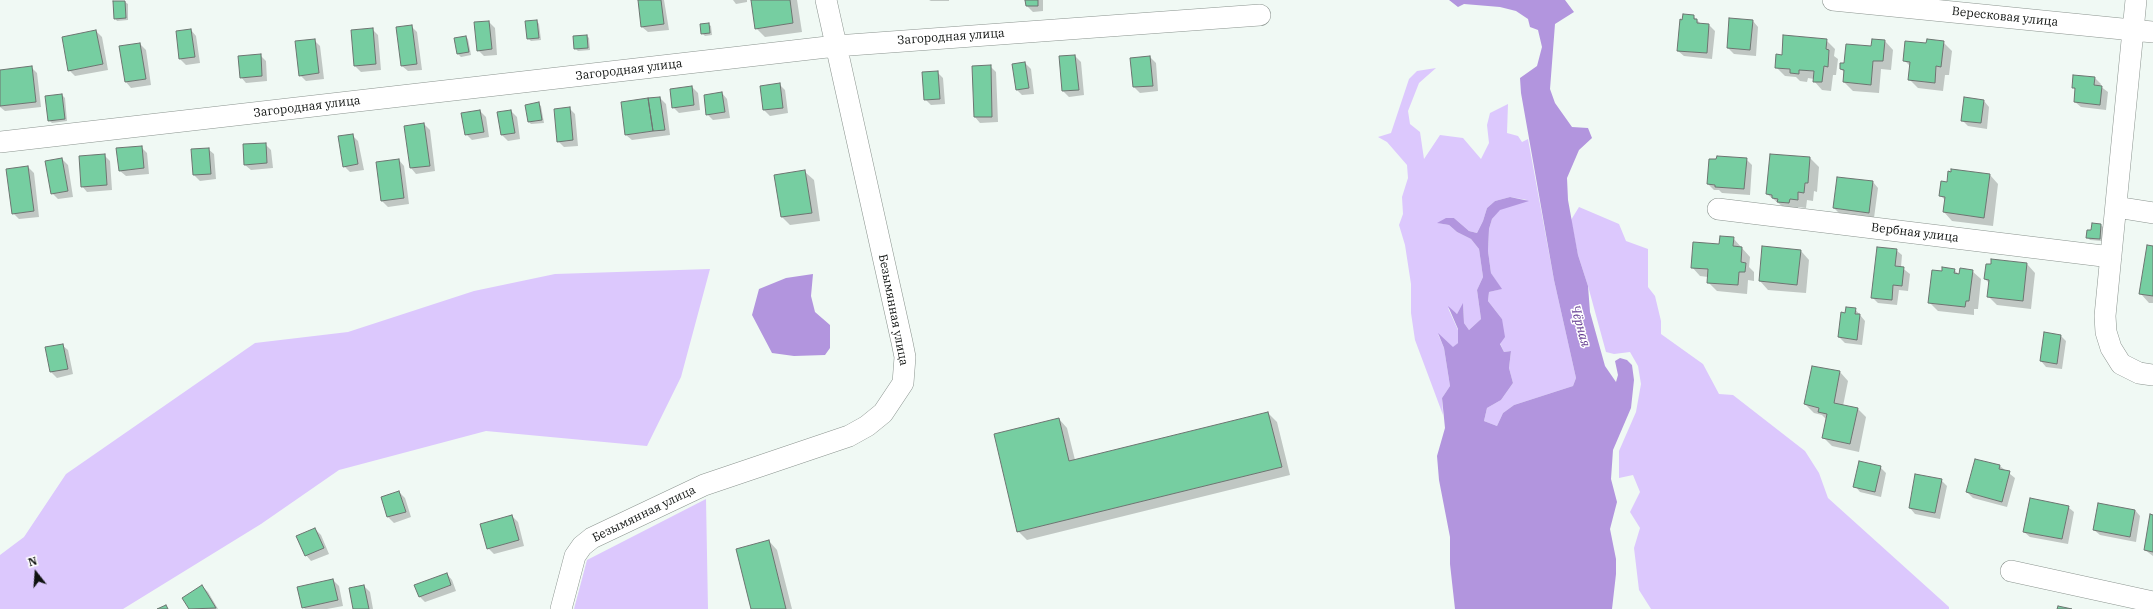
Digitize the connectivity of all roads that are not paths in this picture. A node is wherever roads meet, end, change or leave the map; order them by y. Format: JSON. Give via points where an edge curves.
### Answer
{"nodes":[{"id":1,"x":826,"y":0,"type":"edge"},
{"id":2,"x":1833,"y":0,"type":"edge"},
{"id":3,"x":2136,"y":0,"type":"edge"},
{"id":4,"x":1260,"y":14,"type":"dead end"},
{"id":5,"x":2143,"y":31,"type":"edge"},
{"id":6,"x":836,"y":46,"type":"junction"},
{"id":7,"x":0,"y":142,"type":"edge"},
{"id":8,"x":2116,"y":207,"type":"junction"},
{"id":9,"x":1718,"y":209,"type":"dead end"},
{"id":10,"x":2153,"y":213,"type":"edge"},
{"id":11,"x":2111,"y":257,"type":"junction"},
{"id":12,"x":2153,"y":375,"type":"edge"},
{"id":13,"x":2011,"y":571,"type":"dead end"},
{"id":14,"x":2153,"y":602,"type":"edge"},
{"id":15,"x":561,"y":609,"type":"edge"}],
"edges":[{"from":1,"to":6,"type":"street","name":"Безымянная улица"},
{"from":2,"to":5,"type":"street","name":"Вересковая улица"},
{"from":3,"to":5,"type":"street"},
{"from":4,"to":6,"type":"street","name":"Загородная улица"},
{"from":5,"to":8,"type":"street"},
{"from":6,"to":7,"type":"street","name":"Загородная улица"},
{"from":6,"to":15,"type":"street","name":"Безымянная улица","via":[[905,357],[903,383],[883,413],[849,436],[704,485],[592,538],[575,556]]},
{"from":8,"to":10,"type":"street"},
{"from":8,"to":11,"type":"street"},
{"from":9,"to":11,"type":"street","name":"Вербная улица"},
{"from":11,"to":12,"type":"street","via":[[2104,316],[2110,348],[2121,364],[2139,373]]},
{"from":13,"to":14,"type":"street"}]}
